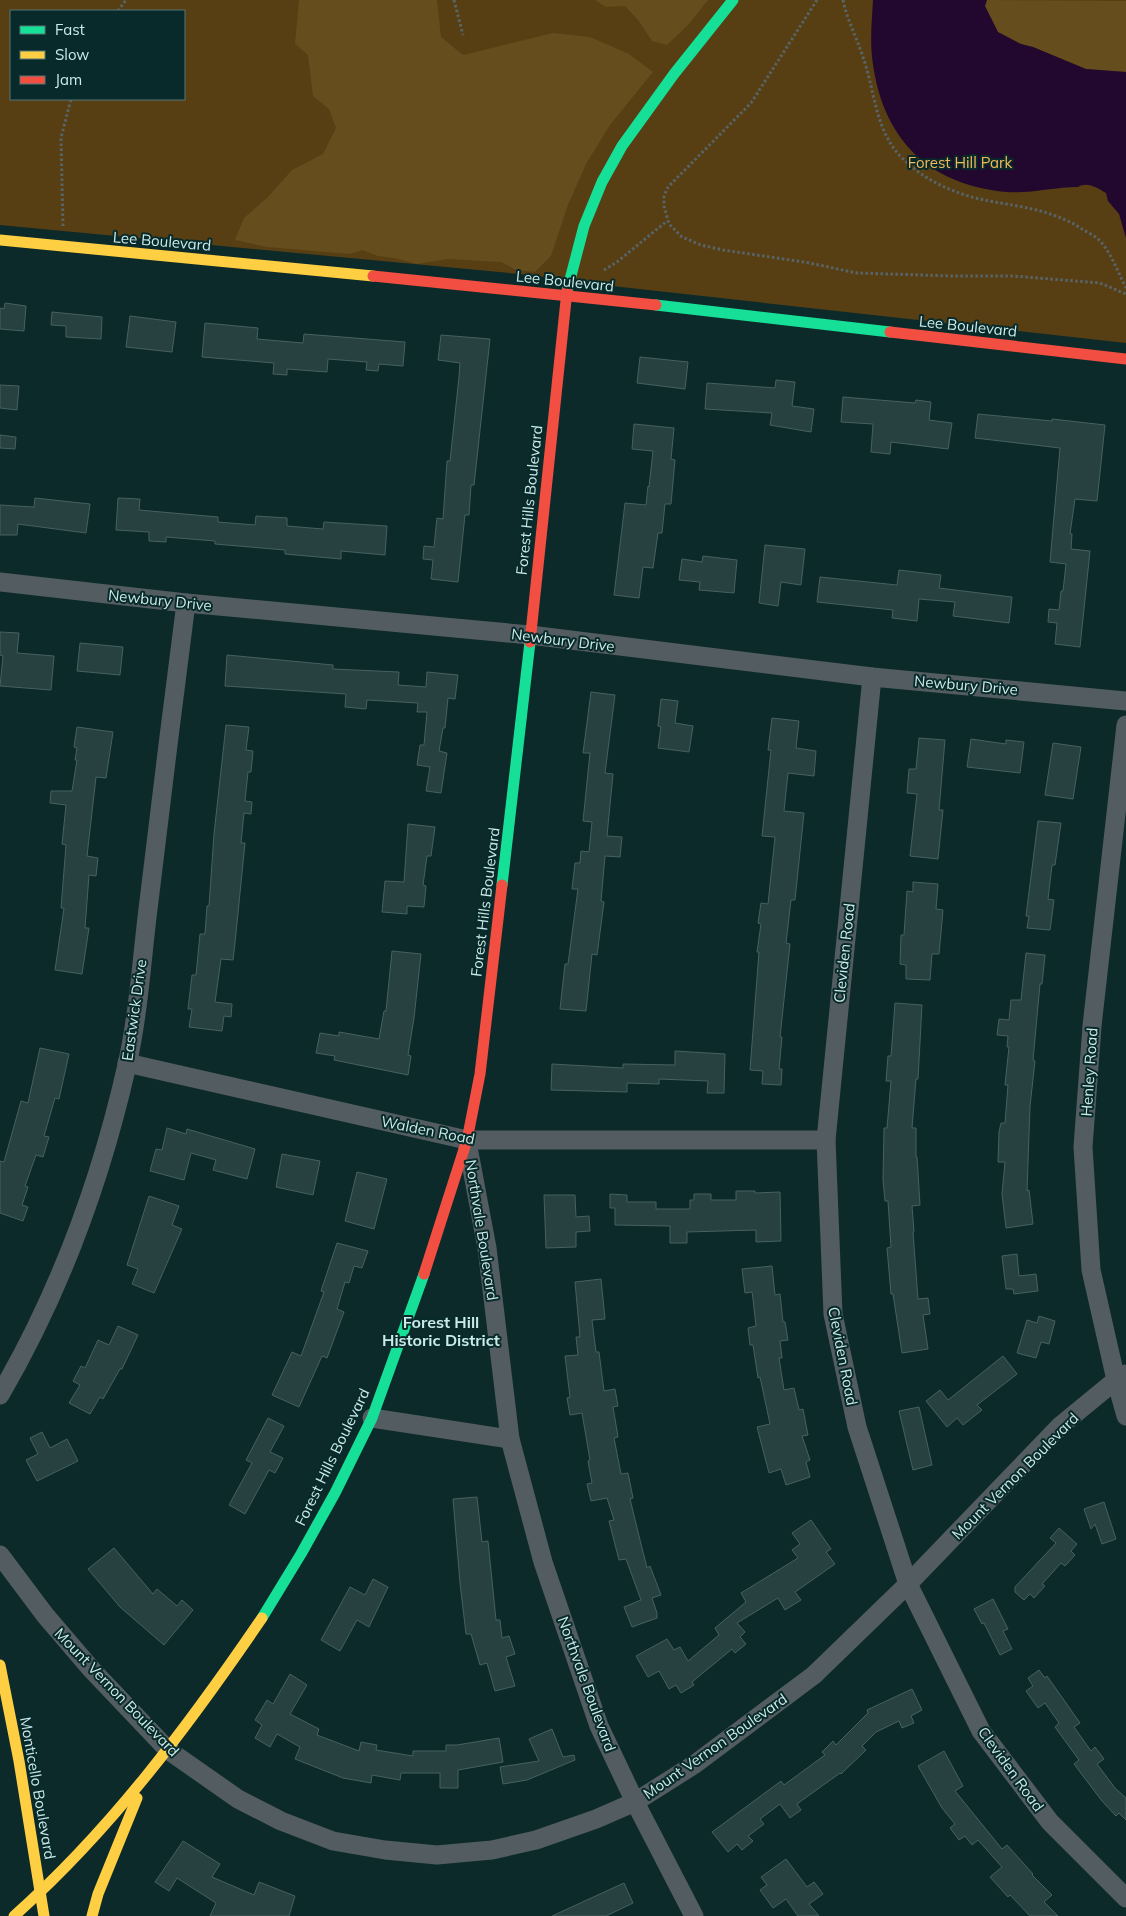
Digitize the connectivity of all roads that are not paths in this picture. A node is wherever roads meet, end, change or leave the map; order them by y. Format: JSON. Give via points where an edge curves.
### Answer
{"nodes":[{"id":1,"x":733,"y":0,"type":"edge"},
{"id":2,"x":0,"y":240,"type":"edge"},
{"id":3,"x":566,"y":295,"type":"junction"},
{"id":4,"x":1126,"y":359,"type":"edge"},
{"id":5,"x":0,"y":582,"type":"edge"},
{"id":6,"x":186,"y":602,"type":"junction"},
{"id":7,"x":530,"y":635,"type":"junction"},
{"id":8,"x":872,"y":676,"type":"junction"},
{"id":9,"x":1126,"y":701,"type":"edge"},
{"id":10,"x":1126,"y":725,"type":"edge"},
{"id":11,"x":127,"y":1064,"type":"junction"},
{"id":12,"x":467,"y":1140,"type":"junction"},
{"id":13,"x":826,"y":1140,"type":"junction"},
{"id":14,"x":1121,"y":1377,"type":"edge"},
{"id":15,"x":0,"y":1394,"type":"edge"},
{"id":16,"x":1126,"y":1416,"type":"edge"},
{"id":17,"x":372,"y":1418,"type":"junction"},
{"id":18,"x":510,"y":1439,"type":"junction"},
{"id":19,"x":0,"y":1555,"type":"edge"},
{"id":20,"x":908,"y":1584,"type":"junction"},
{"id":21,"x":0,"y":1665,"type":"edge"},
{"id":22,"x":168,"y":1750,"type":"junction"},
{"id":23,"x":147,"y":1775,"type":"junction"},
{"id":24,"x":635,"y":1802,"type":"junction"},
{"id":25,"x":40,"y":1893,"type":"junction"},
{"id":26,"x":1126,"y":1898,"type":"edge"},
{"id":27,"x":14,"y":1916,"type":"edge"},
{"id":28,"x":44,"y":1916,"type":"edge"},
{"id":29,"x":92,"y":1916,"type":"edge"},
{"id":30,"x":694,"y":1916,"type":"edge"}],
"edges":[{"from":1,"to":3,"type":"street","name":"Forest Hills Boulevard","via":[[668,81],[622,146],[602,182],[584,226]]},
{"from":2,"to":3,"type":"street","name":"Lee Boulevard"},
{"from":3,"to":4,"type":"street","name":"Lee Boulevard"},
{"from":3,"to":7,"type":"street","name":"Forest Hills Boulevard"},
{"from":5,"to":6,"type":"street","name":"Newbury Drive"},
{"from":6,"to":7,"type":"street","name":"Newbury Drive"},
{"from":6,"to":11,"type":"street","name":"Eastwick Drive"},
{"from":7,"to":8,"type":"street","name":"Newbury Drive"},
{"from":7,"to":12,"type":"street","name":"Forest Hills Boulevard","via":[[480,1074]]},
{"from":8,"to":9,"type":"street","name":"Newbury Drive"},
{"from":8,"to":13,"type":"street","name":"Cleviden Road"},
{"from":10,"to":14,"type":"street","name":"Henley Road","via":[[1092,1026],[1083,1147],[1091,1270]]},
{"from":11,"to":12,"type":"street","name":"Walden Road"},
{"from":11,"to":15,"type":"street","name":"Eastwick Drive","via":[[104,1154],[73,1244],[49,1303]]},
{"from":12,"to":13,"type":"street","name":"Walden Road"},
{"from":12,"to":17,"type":"street","name":"Forest Hills Boulevard"},
{"from":12,"to":18,"type":"street","name":"Northvale Boulevard","via":[[487,1248]]},
{"from":13,"to":20,"type":"street","name":"Cleviden Road","via":[[833,1314],[857,1427]]},
{"from":14,"to":16,"type":"street","name":"Henley Road"},
{"from":14,"to":20,"type":"street","name":"Mount Vernon Boulevard","via":[[1060,1426]]},
{"from":17,"to":18,"type":"street"},
{"from":17,"to":22,"type":"street","name":"Forest Hills Boulevard","via":[[302,1554],[215,1687]]},
{"from":18,"to":24,"type":"street","name":"Northvale Boulevard","via":[[543,1562],[599,1726]]},
{"from":19,"to":22,"type":"street","name":"Mount Vernon Boulevard","via":[[92,1670]]},
{"from":20,"to":24,"type":"street","name":"Mount Vernon Boulevard","via":[[814,1675],[695,1764]]},
{"from":20,"to":26,"type":"street","name":"Cleviden Road","via":[[981,1731],[1050,1822]]},
{"from":21,"to":25,"type":"street","name":"Monticello Boulevard"},
{"from":22,"to":23,"type":"street","name":"Forest Hills Boulevard"},
{"from":22,"to":24,"type":"street","name":"Mount Vernon Boulevard","via":[[238,1799],[281,1821],[333,1841],[386,1850],[437,1855],[492,1850],[536,1840]]},
{"from":23,"to":25,"type":"street","name":"Forest Hills Boulevard"},
{"from":23,"to":29,"type":"street","name":"Forest Hills Boulevard"},
{"from":24,"to":30,"type":"street","name":"Northvale Boulevard"},
{"from":25,"to":27,"type":"street","name":"Forest Hills Boulevard"},
{"from":25,"to":28,"type":"street","name":"Monticello Boulevard"}]}
